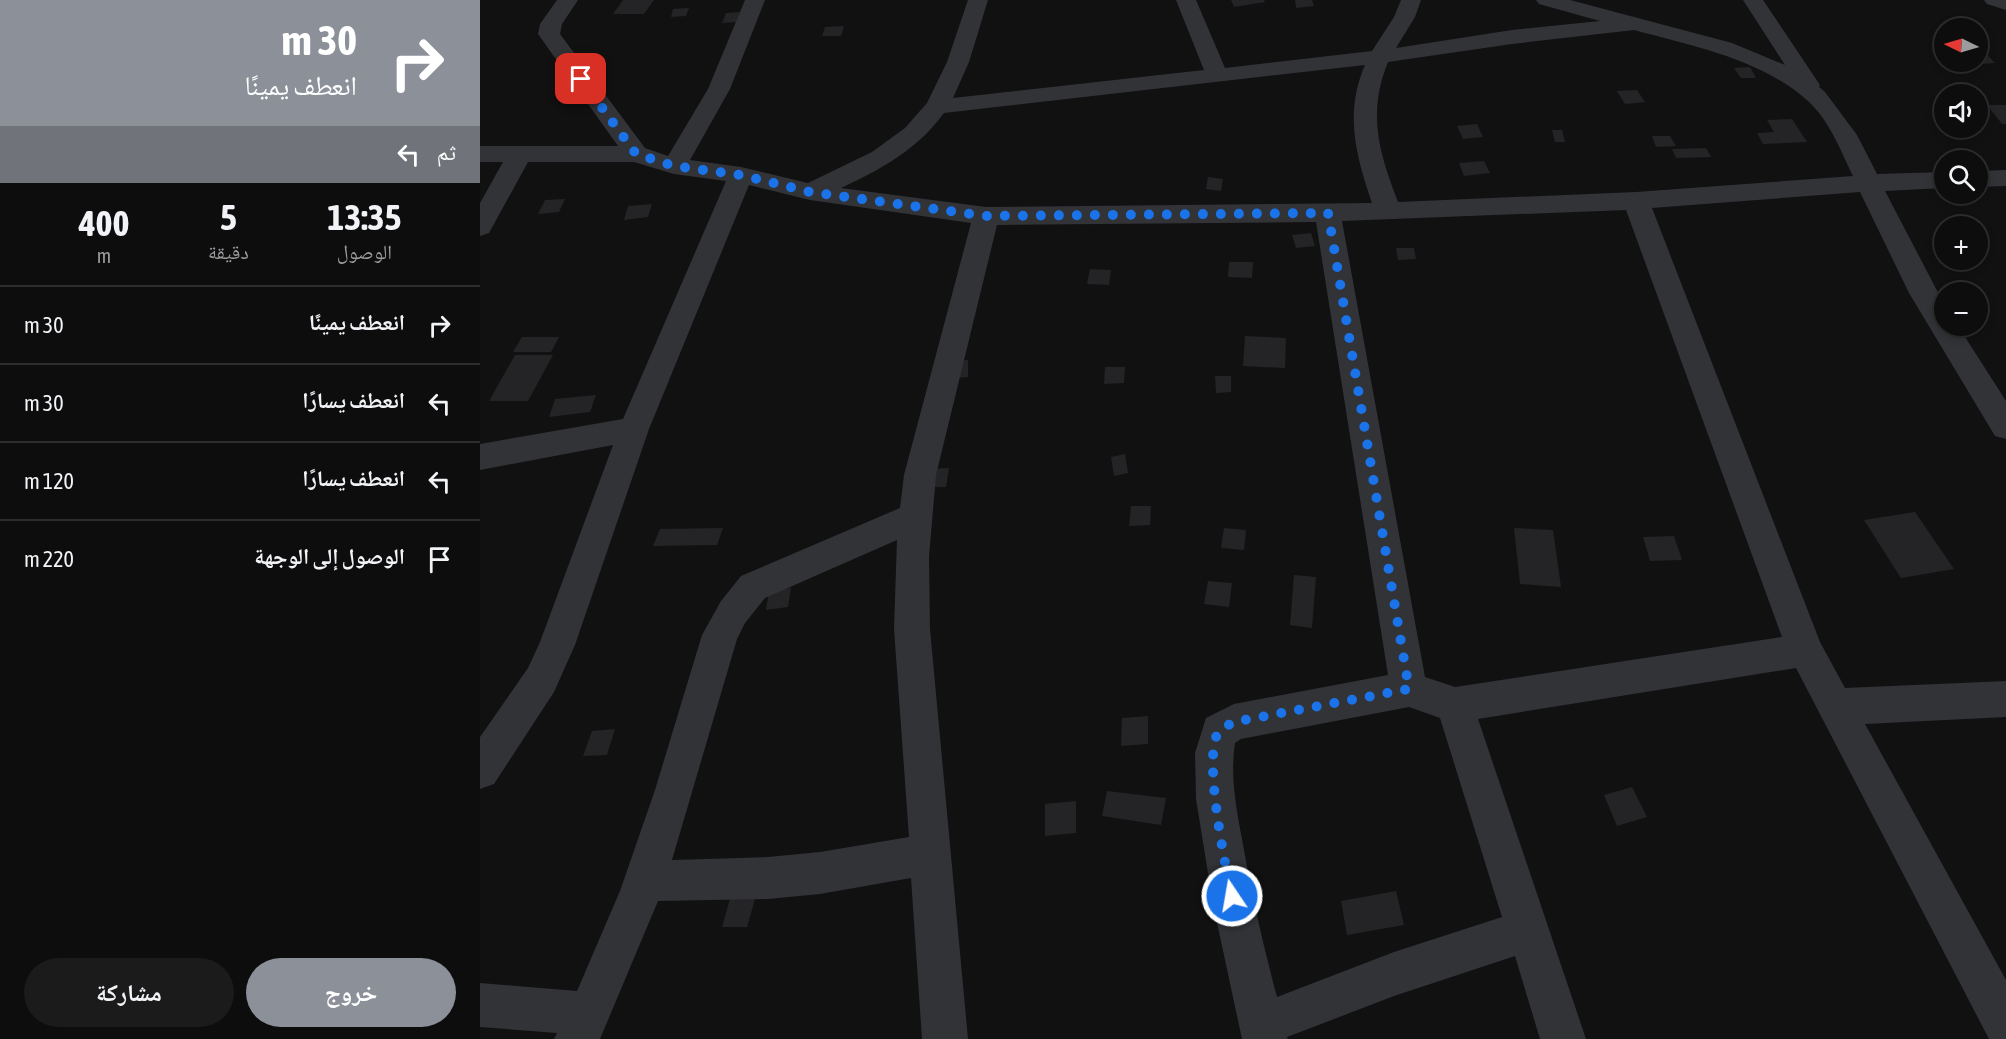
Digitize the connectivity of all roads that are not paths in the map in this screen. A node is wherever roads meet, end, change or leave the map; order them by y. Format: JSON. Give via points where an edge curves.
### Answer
{"nodes":[{"id":1,"x":568,"y":0,"type":"edge"},
{"id":2,"x":755,"y":0,"type":"edge"},
{"id":3,"x":978,"y":0,"type":"edge"},
{"id":4,"x":1186,"y":0,"type":"edge"},
{"id":5,"x":1411,"y":0,"type":"edge"},
{"id":6,"x":1546,"y":0,"type":"edge"},
{"id":7,"x":1753,"y":0,"type":"edge"},
{"id":8,"x":1994,"y":0,"type":"edge"},
{"id":9,"x":2006,"y":4,"type":"edge"},
{"id":10,"x":1633,"y":24,"type":"junction"},
{"id":11,"x":1379,"y":57,"type":"junction"},
{"id":12,"x":1218,"y":75,"type":"junction"},
{"id":13,"x":1817,"y":96,"type":"junction"},
{"id":14,"x":938,"y":107,"type":"junction"},
{"id":15,"x":480,"y":154,"type":"edge"},
{"id":16,"x":636,"y":154,"type":"junction"},
{"id":17,"x":519,"y":155,"type":"junction"},
{"id":18,"x":674,"y":166,"type":"junction"},
{"id":19,"x":741,"y":175,"type":"junction"},
{"id":20,"x":1988,"y":179,"type":"edge"},
{"id":21,"x":2006,"y":179,"type":"edge"},
{"id":22,"x":1934,"y":180,"type":"edge"},
{"id":23,"x":1867,"y":183,"type":"junction"},
{"id":24,"x":810,"y":192,"type":"junction"},
{"id":25,"x":1636,"y":201,"type":"junction"},
{"id":26,"x":1388,"y":210,"type":"junction"},
{"id":27,"x":1328,"y":213,"type":"junction"},
{"id":28,"x":986,"y":216,"type":"junction"},
{"id":29,"x":480,"y":227,"type":"edge"},
{"id":30,"x":2006,"y":427,"type":"edge"},
{"id":31,"x":634,"y":429,"type":"junction"},
{"id":32,"x":480,"y":458,"type":"edge"},
{"id":33,"x":916,"y":516,"type":"junction"},
{"id":34,"x":1805,"y":650,"type":"junction"},
{"id":35,"x":1409,"y":689,"type":"junction"},
{"id":36,"x":2006,"y":699,"type":"edge"},
{"id":37,"x":1455,"y":705,"type":"junction"},
{"id":38,"x":1835,"y":706,"type":"junction"},
{"id":39,"x":480,"y":770,"type":"edge"},
{"id":40,"x":930,"y":854,"type":"junction"},
{"id":41,"x":646,"y":881,"type":"junction"},
{"id":42,"x":1528,"y":931,"type":"junction"},
{"id":43,"x":480,"y":1005,"type":"edge"},
{"id":44,"x":2006,"y":1025,"type":"edge"},
{"id":45,"x":583,"y":1026,"type":"edge"},
{"id":46,"x":1264,"y":1032,"type":"edge"},
{"id":47,"x":945,"y":1039,"type":"edge"},
{"id":48,"x":1563,"y":1039,"type":"edge"}],
"edges":[{"from":1,"to":16,"type":"street","via":[[549,34]]},
{"from":2,"to":18,"type":"street","via":[[719,89]]},
{"from":3,"to":14,"type":"street"},
{"from":4,"to":12,"type":"street"},
{"from":5,"to":11,"type":"street","via":[[1406,18]]},
{"from":6,"to":10,"type":"street"},
{"from":7,"to":13,"type":"street"},
{"from":8,"to":9,"type":"street"},
{"from":10,"to":11,"type":"street"},
{"from":10,"to":13,"type":"street","via":[[1724,48],[1782,72]]},
{"from":11,"to":12,"type":"street"},
{"from":11,"to":26,"type":"street","via":[[1368,80],[1362,111],[1368,156]]},
{"from":12,"to":14,"type":"street"},
{"from":13,"to":23,"type":"street","via":[[1845,135]]},
{"from":14,"to":24,"type":"street","via":[[908,139],[859,170]]},
{"from":15,"to":17,"type":"street"},
{"from":16,"to":17,"type":"street"},
{"from":16,"to":18,"type":"street"},
{"from":17,"to":29,"type":"street"},
{"from":18,"to":19,"type":"street"},
{"from":19,"to":24,"type":"street"},
{"from":19,"to":31,"type":"street"},
{"from":20,"to":21,"type":"street"},
{"from":22,"to":23,"type":"street"},
{"from":23,"to":25,"type":"street"},
{"from":23,"to":30,"type":"street","via":[[1923,293]]},
{"from":24,"to":28,"type":"street"},
{"from":25,"to":26,"type":"street"},
{"from":25,"to":34,"type":"street"},
{"from":26,"to":27,"type":"street"},
{"from":27,"to":28,"type":"street"},
{"from":27,"to":35,"type":"street"},
{"from":28,"to":33,"type":"street","via":[[920,475]]},
{"from":31,"to":32,"type":"street"},
{"from":31,"to":39,"type":"street","via":[[557,645],[541,680]]},
{"from":33,"to":40,"type":"street","via":[[912,629]]},
{"from":33,"to":41,"type":"street","via":[[753,587],[733,612],[720,635],[674,801]]},
{"from":34,"to":37,"type":"street"},
{"from":34,"to":38,"type":"street"},
{"from":35,"to":37,"type":"street"},
{"from":35,"to":46,"type":"street","via":[[1234,722],[1219,731],[1213,746],[1215,790],[1227,874]]},
{"from":36,"to":38,"type":"street"},
{"from":37,"to":42,"type":"street"},
{"from":38,"to":44,"type":"street"},
{"from":40,"to":41,"type":"street","via":[[768,878]]},
{"from":40,"to":47,"type":"street"},
{"from":41,"to":45,"type":"street"},
{"from":42,"to":46,"type":"street","via":[[1344,991]]},
{"from":42,"to":48,"type":"street"},
{"from":43,"to":45,"type":"street"}]}
